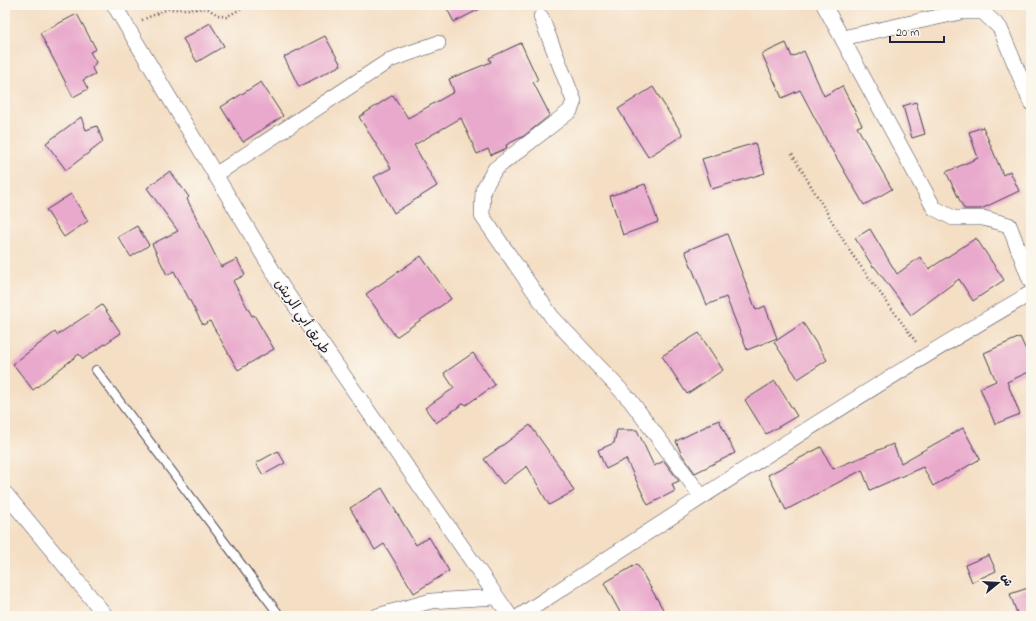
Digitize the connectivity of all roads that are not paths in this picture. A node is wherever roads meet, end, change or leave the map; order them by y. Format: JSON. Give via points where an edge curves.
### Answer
{"nodes":[{"id":1,"x":114,"y":5,"type":"edge"},
{"id":2,"x":824,"y":5,"type":"edge"},
{"id":3,"x":541,"y":17,"type":"dead end"},
{"id":4,"x":842,"y":38,"type":"junction"},
{"id":5,"x":438,"y":43,"type":"dead end"},
{"id":6,"x":1031,"y":103,"type":"edge"},
{"id":7,"x":215,"y":176,"type":"junction"},
{"id":8,"x":1031,"y":282,"type":"edge"},
{"id":9,"x":1031,"y":293,"type":"edge"},
{"id":10,"x":96,"y":370,"type":"dead end"},
{"id":11,"x":5,"y":493,"type":"edge"},
{"id":12,"x":702,"y":497,"type":"junction"},
{"id":13,"x":496,"y":597,"type":"junction"},
{"id":14,"x":106,"y":616,"type":"edge"},
{"id":15,"x":280,"y":616,"type":"edge"},
{"id":16,"x":377,"y":616,"type":"edge"},
{"id":17,"x":510,"y":616,"type":"edge"},
{"id":18,"x":520,"y":616,"type":"edge"}],
"edges":[{"from":1,"to":7,"type":"street","name":"طريق أبي الريش"},
{"from":2,"to":4,"type":"street"},
{"from":3,"to":12,"type":"street","via":[[574,101],[570,111],[495,169],[483,190],[482,216],[552,317],[630,400]]},
{"from":4,"to":6,"type":"street","via":[[961,12],[983,12],[1000,28]]},
{"from":4,"to":8,"type":"street","via":[[934,208],[953,218],[983,218],[1009,225]]},
{"from":5,"to":7,"type":"street","via":[[390,60]]},
{"from":7,"to":13,"type":"street","name":"طريق أبي الريش","via":[[283,288]]},
{"from":9,"to":12,"type":"street","via":[[925,355]]},
{"from":10,"to":15,"type":"lane"},
{"from":11,"to":14,"type":"street"},
{"from":12,"to":18,"type":"street"},
{"from":13,"to":16,"type":"street","via":[[431,601]]},
{"from":13,"to":17,"type":"street","name":"طريق أبي الريش"}]}
